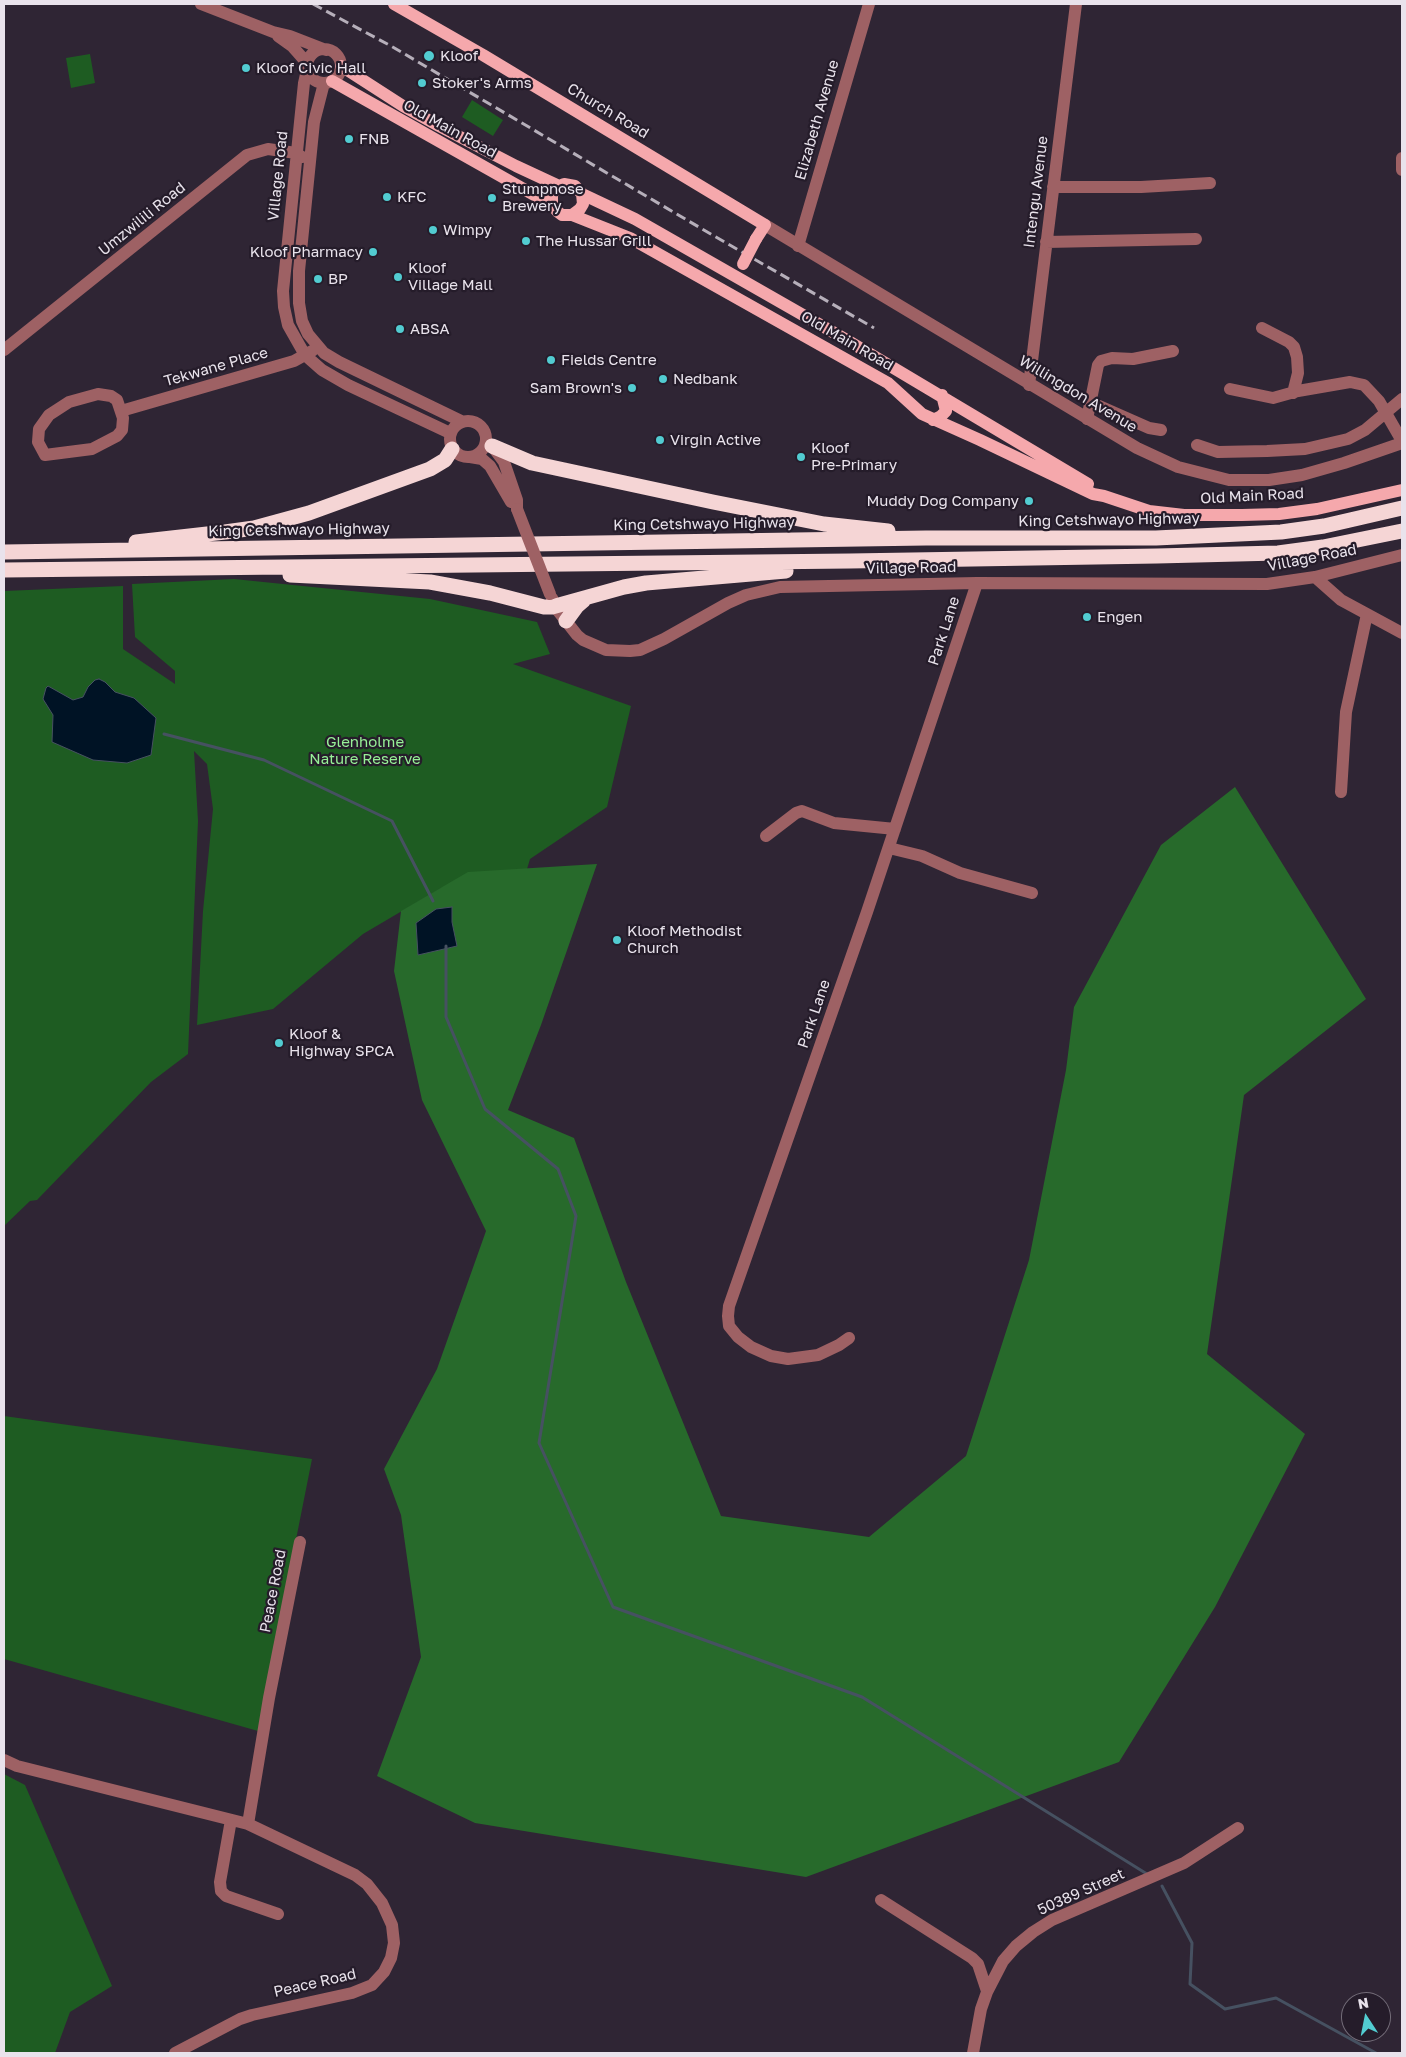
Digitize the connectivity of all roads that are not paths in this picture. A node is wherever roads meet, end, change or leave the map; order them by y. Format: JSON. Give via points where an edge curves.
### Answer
{"nodes":[{"id":1,"x":201,"y":4,"type":"edge"},
{"id":2,"x":394,"y":4,"type":"edge"},
{"id":3,"x":869,"y":4,"type":"edge"},
{"id":4,"x":1076,"y":4,"type":"edge"},
{"id":5,"x":273,"y":32,"type":"junction"},
{"id":6,"x":326,"y":50,"type":"junction"},
{"id":7,"x":341,"y":66,"type":"junction"},
{"id":8,"x":307,"y":67,"type":"junction"},
{"id":9,"x":328,"y":82,"type":"junction"},
{"id":10,"x":296,"y":153,"type":"junction"},
{"id":11,"x":1402,"y":158,"type":"edge"},
{"id":12,"x":310,"y":164,"type":"junction"},
{"id":13,"x":1402,"y":170,"type":"edge"},
{"id":14,"x":1210,"y":183,"type":"dead end"},
{"id":15,"x":559,"y":186,"type":"junction"},
{"id":16,"x":1053,"y":186,"type":"junction"},
{"id":17,"x":582,"y":194,"type":"junction"},
{"id":18,"x":552,"y":204,"type":"junction"},
{"id":19,"x":572,"y":215,"type":"junction"},
{"id":20,"x":751,"y":216,"type":"junction"},
{"id":21,"x":765,"y":225,"type":"junction"},
{"id":22,"x":756,"y":239,"type":"junction"},
{"id":23,"x":1196,"y":239,"type":"dead end"},
{"id":24,"x":1046,"y":242,"type":"junction"},
{"id":25,"x":798,"y":246,"type":"junction"},
{"id":26,"x":743,"y":264,"type":"junction"},
{"id":27,"x":720,"y":268,"type":"junction"},
{"id":28,"x":749,"y":285,"type":"junction"},
{"id":29,"x":1262,"y":328,"type":"dead end"},
{"id":30,"x":318,"y":348,"type":"junction"},
{"id":31,"x":4,"y":350,"type":"edge"},
{"id":32,"x":1173,"y":351,"type":"dead end"},
{"id":33,"x":305,"y":356,"type":"junction"},
{"id":34,"x":1029,"y":385,"type":"junction"},
{"id":35,"x":1230,"y":389,"type":"dead end"},
{"id":36,"x":1292,"y":393,"type":"junction"},
{"id":37,"x":942,"y":395,"type":"junction"},
{"id":38,"x":1402,"y":399,"type":"edge"},
{"id":39,"x":1090,"y":402,"type":"junction"},
{"id":40,"x":966,"y":411,"type":"junction"},
{"id":41,"x":121,"y":412,"type":"junction"},
{"id":42,"x":1386,"y":413,"type":"junction"},
{"id":43,"x":1087,"y":419,"type":"junction"},
{"id":44,"x":933,"y":420,"type":"junction"},
{"id":45,"x":461,"y":421,"type":"junction"},
{"id":46,"x":1162,"y":430,"type":"dead end"},
{"id":47,"x":450,"y":433,"type":"junction"},
{"id":48,"x":965,"y":438,"type":"junction"},
{"id":49,"x":1402,"y":442,"type":"edge"},
{"id":50,"x":489,"y":444,"type":"junction"},
{"id":51,"x":1197,"y":445,"type":"dead end"},
{"id":52,"x":452,"y":449,"type":"junction"},
{"id":53,"x":470,"y":457,"type":"junction"},
{"id":54,"x":1402,"y":490,"type":"edge"},
{"id":55,"x":1104,"y":496,"type":"junction"},
{"id":56,"x":1402,"y":508,"type":"edge"},
{"id":57,"x":517,"y":509,"type":"junction"},
{"id":58,"x":1402,"y":531,"type":"edge"},
{"id":59,"x":926,"y":538,"type":"junction"},
{"id":60,"x":4,"y":552,"type":"edge"},
{"id":61,"x":35,"y":552,"type":"junction"},
{"id":62,"x":1402,"y":555,"type":"edge"},
{"id":63,"x":850,"y":561,"type":"junction"},
{"id":64,"x":224,"y":567,"type":"junction"},
{"id":65,"x":4,"y":570,"type":"edge"},
{"id":66,"x":1315,"y":577,"type":"junction"},
{"id":67,"x":977,"y":584,"type":"junction"},
{"id":68,"x":587,"y":597,"type":"junction"},
{"id":69,"x":553,"y":600,"type":"junction"},
{"id":70,"x":1368,"y":614,"type":"junction"},
{"id":71,"x":566,"y":621,"type":"junction"},
{"id":72,"x":1402,"y":633,"type":"edge"},
{"id":73,"x":1341,"y":792,"type":"dead end"},
{"id":74,"x":895,"y":829,"type":"junction"},
{"id":75,"x":766,"y":836,"type":"dead end"},
{"id":76,"x":888,"y":848,"type":"junction"},
{"id":77,"x":1032,"y":893,"type":"dead end"},
{"id":78,"x":849,"y":1338,"type":"dead end"},
{"id":79,"x":300,"y":1542,"type":"dead end"},
{"id":80,"x":4,"y":1760,"type":"edge"},
{"id":81,"x":231,"y":1820,"type":"junction"},
{"id":82,"x":248,"y":1824,"type":"junction"},
{"id":83,"x":1238,"y":1828,"type":"dead end"},
{"id":84,"x":881,"y":1900,"type":"dead end"},
{"id":85,"x":278,"y":1914,"type":"dead end"},
{"id":86,"x":987,"y":1991,"type":"junction"},
{"id":87,"x":175,"y":2053,"type":"edge"},
{"id":88,"x":973,"y":2053,"type":"edge"}],
"edges":[{"from":1,"to":5,"type":"street"},
{"from":2,"to":20,"type":"main road","name":"Church Road"},
{"from":3,"to":25,"type":"street","name":"Elizabeth Avenue"},
{"from":4,"to":16,"type":"street","name":"Intengu Avenue"},
{"from":5,"to":6,"type":"street"},
{"from":5,"to":8,"type":"street","via":[[292,46]]},
{"from":6,"to":7,"type":"street","via":[[334,53]]},
{"from":6,"to":8,"type":"street","via":[[312,54]]},
{"from":7,"to":9,"type":"street","via":[[338,75]]},
{"from":7,"to":15,"type":"main road","name":"Old Main Road","via":[[438,126]]},
{"from":8,"to":9,"type":"street","via":[[315,81]]},
{"from":8,"to":10,"type":"street","name":"Village Road"},
{"from":9,"to":12,"type":"street","name":"Village Road","via":[[316,111]]},
{"from":9,"to":18,"type":"main road","name":"Old Main Road"},
{"from":10,"to":12,"type":"street"},
{"from":10,"to":31,"type":"street","name":"Umzwilili Road","via":[[262,149],[247,155]]},
{"from":10,"to":33,"type":"street","name":"Village Road","via":[[284,307],[292,335]]},
{"from":11,"to":13,"type":"street"},
{"from":12,"to":30,"type":"street","name":"Village Road","via":[[299,303],[302,321]]},
{"from":14,"to":16,"type":"street","via":[[1141,187]]},
{"from":15,"to":17,"type":"main road","via":[[575,186]]},
{"from":15,"to":18,"type":"main road","via":[[552,194]]},
{"from":16,"to":24,"type":"street","name":"Intengu Avenue"},
{"from":17,"to":19,"type":"main road","via":[[580,209]]},
{"from":17,"to":27,"type":"main road","name":"Old Main Road","via":[[635,219]]},
{"from":18,"to":19,"type":"main road","via":[[562,215]]},
{"from":19,"to":44,"type":"main road","name":"Old Main Road","via":[[630,238],[847,358],[888,383],[918,412]]},
{"from":20,"to":21,"type":"main road","name":"Church Road"},
{"from":20,"to":22,"type":"main road"},
{"from":21,"to":22,"type":"main road"},
{"from":21,"to":25,"type":"street","name":"Willingdon Avenue"},
{"from":22,"to":26,"type":"main road","bridge":true},
{"from":23,"to":24,"type":"street"},
{"from":24,"to":34,"type":"street","name":"Intengu Avenue"},
{"from":25,"to":34,"type":"street","name":"Willingdon Avenue"},
{"from":26,"to":27,"type":"main road","via":[[730,269]]},
{"from":26,"to":28,"type":"main road"},
{"from":27,"to":28,"type":"main road","name":"Old Main Road"},
{"from":28,"to":37,"type":"main road","name":"Old Main Road"},
{"from":29,"to":36,"type":"street","via":[[1290,342],[1294,348],[1298,373]]},
{"from":30,"to":33,"type":"street","name":"Tekwane Place"},
{"from":30,"to":45,"type":"street","name":"Village Road","via":[[339,362]]},
{"from":32,"to":39,"type":"street","via":[[1101,361]]},
{"from":33,"to":41,"type":"street","name":"Tekwane Place"},
{"from":33,"to":47,"type":"street","name":"Village Road","via":[[348,385]]},
{"from":34,"to":43,"type":"street","name":"Willingdon Avenue"},
{"from":35,"to":36,"type":"street","via":[[1273,398]]},
{"from":36,"to":42,"type":"street","via":[[1350,382],[1364,385]]},
{"from":37,"to":40,"type":"main road","name":"Old Main Road"},
{"from":37,"to":44,"type":"main road","via":[[946,411]]},
{"from":38,"to":42,"type":"street"},
{"from":39,"to":43,"type":"street"},
{"from":39,"to":46,"type":"street","via":[[1149,428]]},
{"from":40,"to":48,"type":"main road","via":[[970,425]]},
{"from":40,"to":55,"type":"main road","name":"Old Main Road"},
{"from":41,"to":41,"type":"street","via":[[117,400],[111,396],[98,394],[69,402],[49,415],[39,429],[41,450],[45,455],[57,455],[92,449],[109,441],[122,430]]},
{"from":42,"to":49,"type":"street"},
{"from":42,"to":51,"type":"street","via":[[1348,439],[1305,449],[1218,452]]},
{"from":43,"to":49,"type":"street","name":"Willingdon Avenue","via":[[1154,457],[1178,467],[1229,480],[1302,475],[1344,464]]},
{"from":44,"to":48,"type":"main road","name":"Old Main Road"},
{"from":45,"to":47,"type":"street"},
{"from":45,"to":50,"type":"street","via":[[473,421],[482,426]]},
{"from":47,"to":52,"type":"street"},
{"from":48,"to":55,"type":"main road","name":"Old Main Road"},
{"from":50,"to":53,"type":"street"},
{"from":50,"to":57,"type":"street","name":"Village Road","via":[[504,462]]},
{"from":50,"to":59,"type":"highway","via":[[532,463],[704,500],[824,524]]},
{"from":52,"to":53,"type":"street","via":[[463,457]]},
{"from":52,"to":61,"type":"highway","via":[[445,460],[430,469],[280,522],[225,532]]},
{"from":53,"to":57,"type":"street","name":"Village Road","via":[[482,459],[490,466]]},
{"from":54,"to":55,"type":"main road","name":"Old Main Road","via":[[1317,509],[1242,515],[1149,511]]},
{"from":56,"to":59,"type":"highway","name":"King Cetshwayo Highway","via":[[1281,532],[1156,538]]},
{"from":57,"to":69,"type":"street","name":"Village Road","bridge":true},
{"from":58,"to":63,"type":"highway","via":[[1324,547],[1278,552]]},
{"from":59,"to":61,"type":"highway","name":"King Cetshwayo Highway"},
{"from":60,"to":61,"type":"highway","name":"King Cetshwayo Highway"},
{"from":62,"to":66,"type":"street","name":"Village Road"},
{"from":63,"to":64,"type":"highway"},
{"from":63,"to":68,"type":"highway","via":[[798,570],[646,583]]},
{"from":64,"to":65,"type":"highway"},
{"from":64,"to":69,"type":"highway","via":[[291,575],[430,582],[544,607]]},
{"from":66,"to":67,"type":"street","name":"Village Road","via":[[1267,584]]},
{"from":66,"to":70,"type":"street","via":[[1341,600]]},
{"from":67,"to":71,"type":"street","name":"Village Road","via":[[797,586],[762,591],[728,603],[640,650],[630,651],[606,650],[591,645]]},
{"from":67,"to":74,"type":"street","name":"Park Lane"},
{"from":68,"to":69,"type":"highway"},
{"from":68,"to":71,"type":"highway"},
{"from":69,"to":71,"type":"street","name":"Village Road"},
{"from":70,"to":72,"type":"street"},
{"from":70,"to":73,"type":"street","via":[[1346,712]]},
{"from":74,"to":75,"type":"street","via":[[834,823],[802,811]]},
{"from":74,"to":76,"type":"street","name":"Park Lane"},
{"from":76,"to":77,"type":"street","via":[[922,856],[960,873]]},
{"from":76,"to":78,"type":"street","name":"Park Lane","via":[[728,1316],[729,1326],[738,1337],[752,1348],[771,1356],[788,1359],[818,1355]]},
{"from":79,"to":82,"type":"street","name":"Peace Road","via":[[268,1698]]},
{"from":80,"to":81,"type":"street","name":"Peace Road"},
{"from":81,"to":82,"type":"street","name":"Peace Road"},
{"from":81,"to":85,"type":"street","via":[[220,1882],[222,1893]]},
{"from":82,"to":87,"type":"street","name":"Peace Road","via":[[355,1875],[367,1884],[382,1902],[392,1925],[394,1943],[391,1958],[378,1979],[363,1989],[252,2014]]},
{"from":83,"to":86,"type":"street","name":"50389 Street","via":[[1184,1864],[1052,1920],[1033,1932],[1004,1961]]},
{"from":84,"to":86,"type":"street","via":[[972,1958],[978,1964]]},
{"from":86,"to":88,"type":"street","name":"50389 Street"}]}
